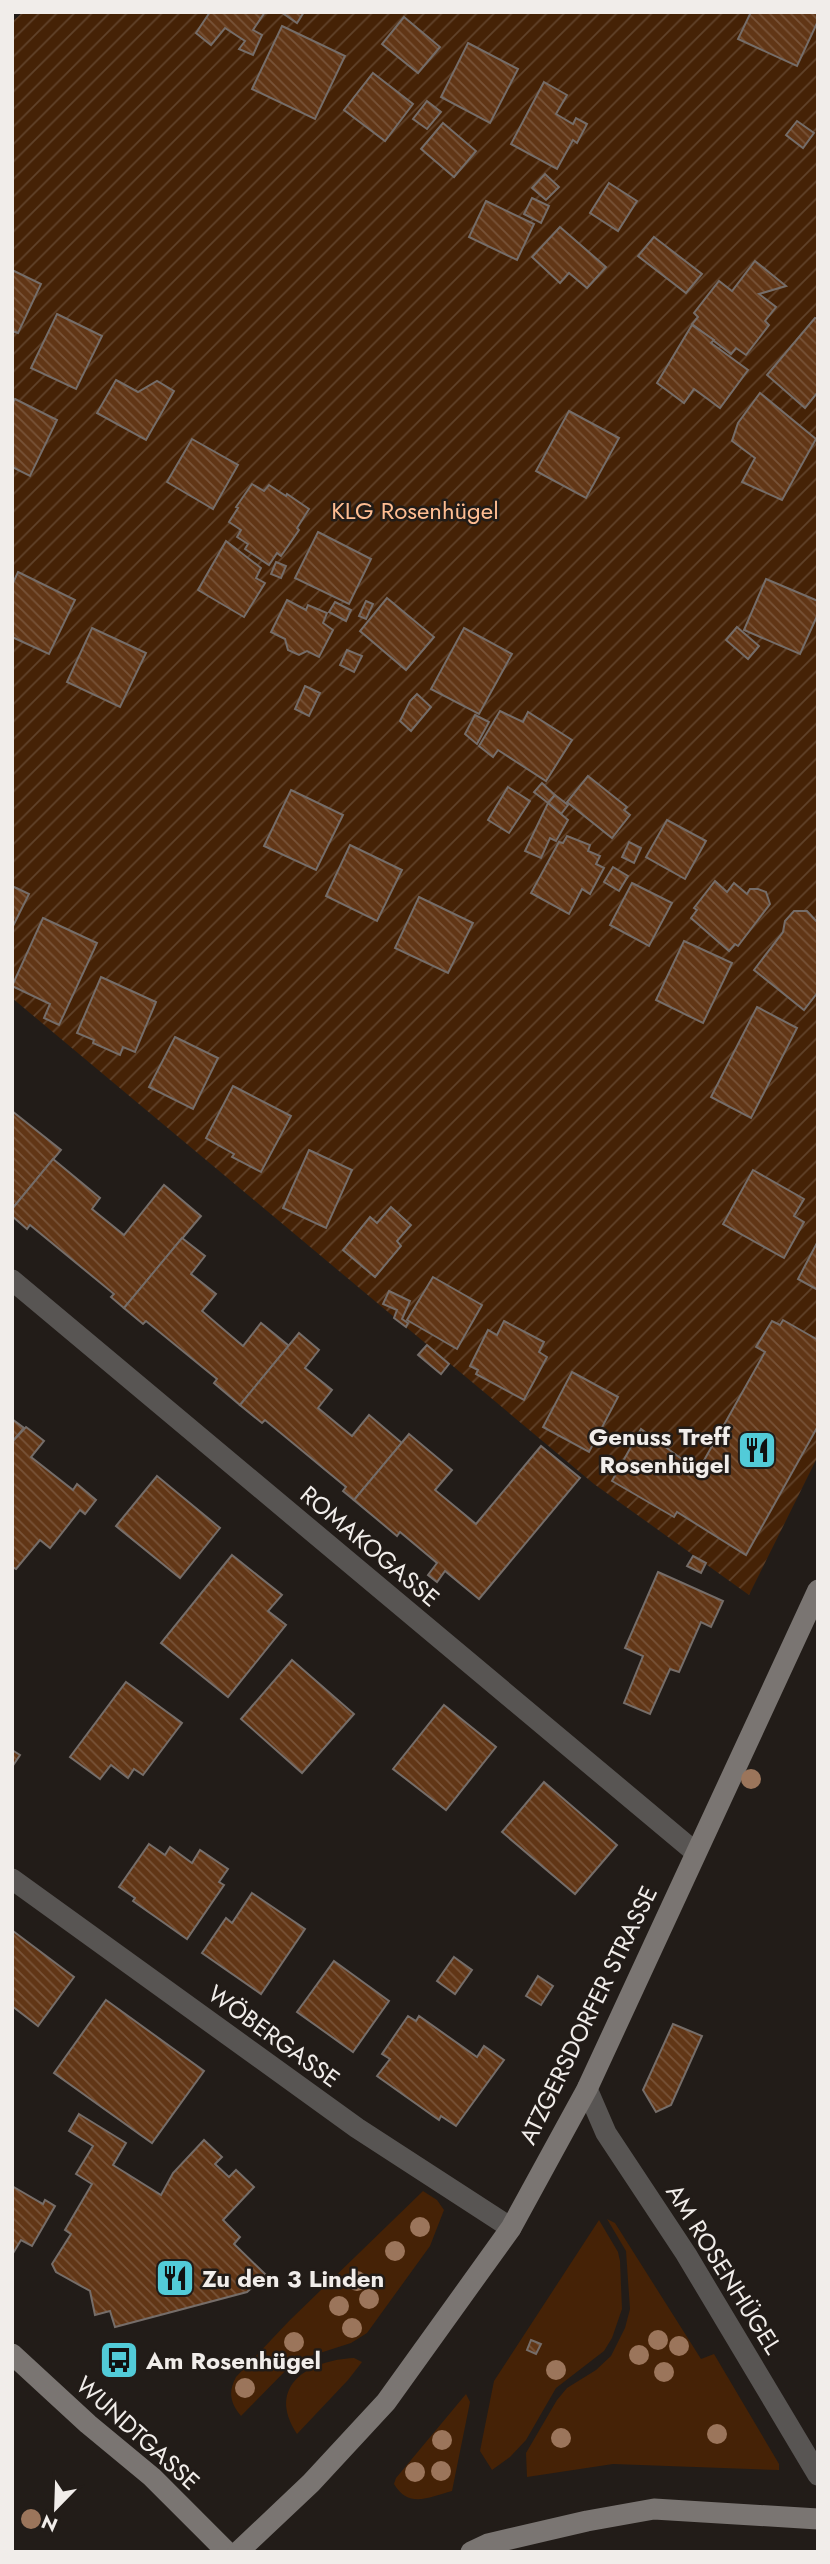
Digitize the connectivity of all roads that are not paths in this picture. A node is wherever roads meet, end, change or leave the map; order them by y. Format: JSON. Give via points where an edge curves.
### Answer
{"nodes":[{"id":1,"x":12,"y":1280,"type":"edge"},
{"id":2,"x":818,"y":1590,"type":"edge"},
{"id":3,"x":695,"y":1852,"type":"junction"},
{"id":4,"x":12,"y":1879,"type":"edge"},
{"id":5,"x":587,"y":2089,"type":"junction"},
{"id":6,"x":511,"y":2228,"type":"junction"},
{"id":7,"x":12,"y":2354,"type":"edge"},
{"id":8,"x":818,"y":2475,"type":"edge"},
{"id":9,"x":818,"y":2519,"type":"edge"},
{"id":10,"x":227,"y":2552,"type":"edge"},
{"id":11,"x":238,"y":2552,"type":"edge"},
{"id":12,"x":471,"y":2552,"type":"edge"}],
"edges":[{"from":1,"to":3,"type":"street","name":"ROMAKOGASSE"},
{"from":2,"to":3,"type":"main road","name":"ATZGERSDORFER STRASSE"},
{"from":3,"to":5,"type":"main road","name":"ATZGERSDORFER STRASSE"},
{"from":4,"to":6,"type":"street","name":"WÖBERGASSE","via":[[357,2128]]},
{"from":5,"to":6,"type":"main road","name":"ATZGERSDORFER STRASSE"},
{"from":5,"to":8,"type":"street","name":"AM ROSENHÜGEL","via":[[606,2133],[706,2287]]},
{"from":6,"to":11,"type":"main road","name":"ATZGERSDORFER STRASSE","via":[[386,2402],[311,2483]]},
{"from":7,"to":10,"type":"main road","name":"WUNDTGASSE","via":[[152,2477]]},
{"from":9,"to":12,"type":"main road","via":[[654,2508],[501,2541]]}]}
